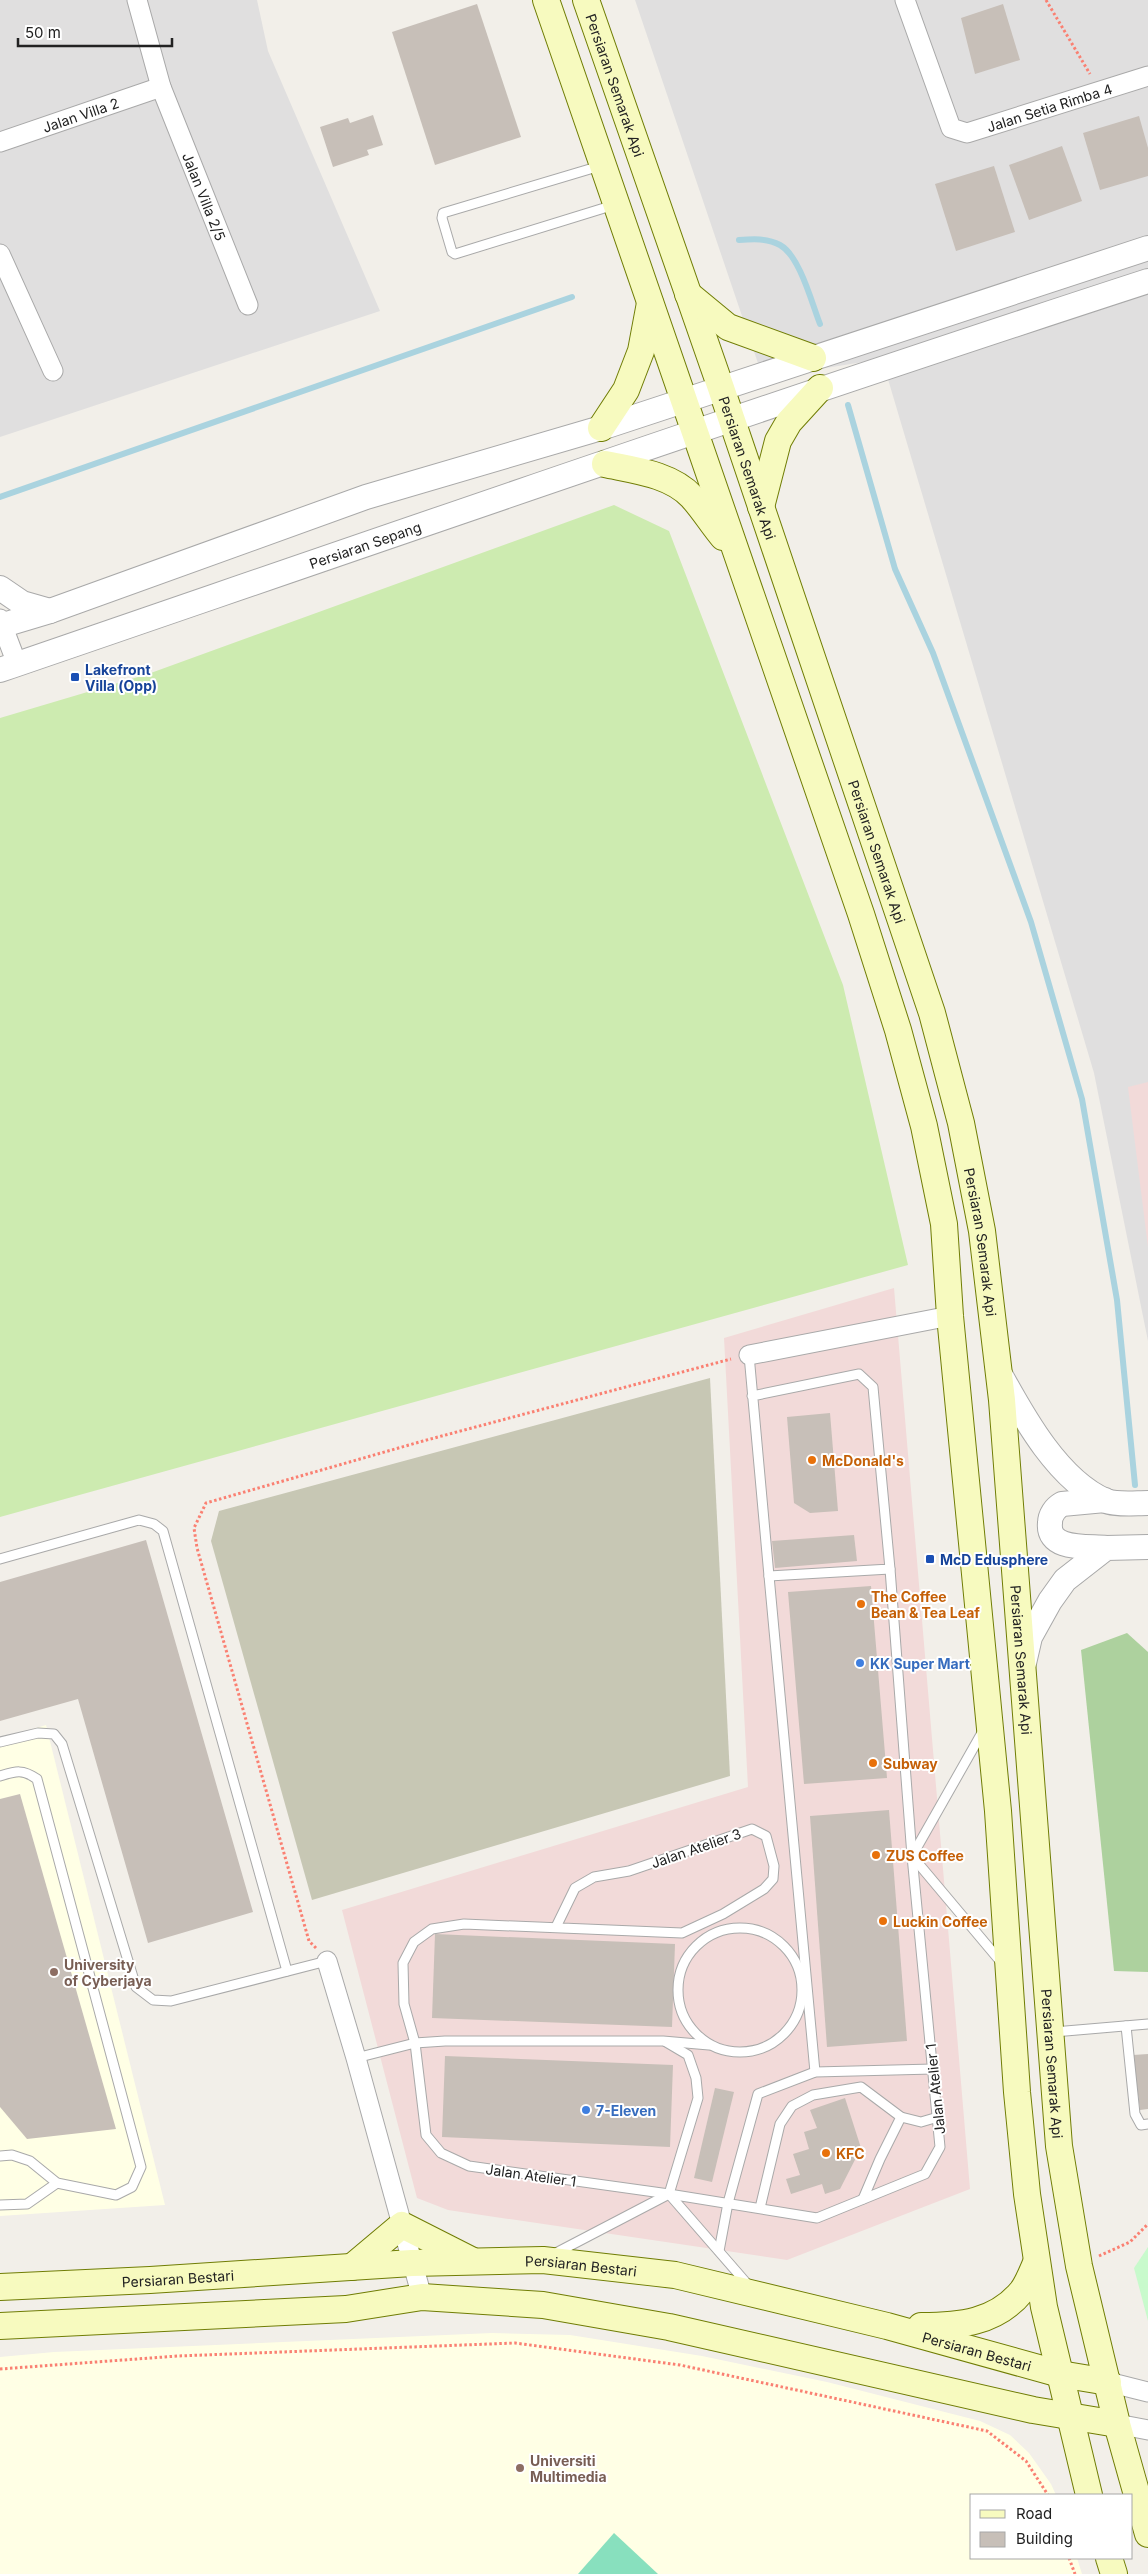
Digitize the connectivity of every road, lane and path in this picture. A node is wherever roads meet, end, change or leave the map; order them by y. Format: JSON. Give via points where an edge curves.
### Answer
{"nodes":[{"id":1,"x":137,"y":0,"type":"edge"},
{"id":2,"x":546,"y":0,"type":"edge"},
{"id":3,"x":586,"y":0,"type":"edge"},
{"id":4,"x":905,"y":0,"type":"edge"},
{"id":5,"x":1046,"y":0,"type":"edge"},
{"id":6,"x":1148,"y":76,"type":"edge"},
{"id":7,"x":161,"y":87,"type":"junction"},
{"id":8,"x":1101,"y":92,"type":"junction"},
{"id":9,"x":0,"y":142,"type":"edge"},
{"id":10,"x":603,"y":165,"type":"junction"},
{"id":11,"x":617,"y":204,"type":"junction"},
{"id":12,"x":1148,"y":248,"type":"edge"},
{"id":13,"x":0,"y":254,"type":"edge"},
{"id":14,"x":1148,"y":280,"type":"edge"},
{"id":15,"x":688,"y":294,"type":"junction"},
{"id":16,"x":650,"y":301,"type":"junction"},
{"id":17,"x":248,"y":305,"type":"dead end"},
{"id":18,"x":812,"y":358,"type":"junction"},
{"id":19,"x":52,"y":371,"type":"dead end"},
{"id":20,"x":721,"y":388,"type":"junction"},
{"id":21,"x":820,"y":388,"type":"junction"},
{"id":22,"x":684,"y":400,"type":"junction"},
{"id":23,"x":732,"y":420,"type":"junction"},
{"id":24,"x":600,"y":428,"type":"junction"},
{"id":25,"x":695,"y":433,"type":"junction"},
{"id":26,"x":605,"y":464,"type":"junction"},
{"id":27,"x":761,"y":507,"type":"junction"},
{"id":28,"x":737,"y":556,"type":"junction"},
{"id":29,"x":0,"y":588,"type":"edge"},
{"id":30,"x":50,"y":610,"type":"junction"},
{"id":31,"x":1,"y":623,"type":"edge"},
{"id":32,"x":8,"y":667,"type":"edge"},
{"id":33,"x":950,"y":1316,"type":"junction"},
{"id":34,"x":749,"y":1355,"type":"junction"},
{"id":35,"x":999,"y":1372,"type":"junction"},
{"id":36,"x":752,"y":1396,"type":"junction"},
{"id":37,"x":1105,"y":1500,"type":"junction"},
{"id":38,"x":1148,"y":1503,"type":"edge"},
{"id":39,"x":1148,"y":1547,"type":"edge"},
{"id":40,"x":1106,"y":1548,"type":"junction"},
{"id":41,"x":0,"y":1559,"type":"edge"},
{"id":42,"x":890,"y":1569,"type":"junction"},
{"id":43,"x":769,"y":1576,"type":"junction"},
{"id":44,"x":1024,"y":1662,"type":"junction"},
{"id":45,"x":990,"y":1719,"type":"junction"},
{"id":46,"x":0,"y":1742,"type":"edge"},
{"id":47,"x":0,"y":1776,"type":"edge"},
{"id":48,"x":912,"y":1856,"type":"junction"},
{"id":49,"x":556,"y":1928,"type":"junction"},
{"id":50,"x":327,"y":1961,"type":"junction"},
{"id":51,"x":1008,"y":1970,"type":"junction"},
{"id":52,"x":287,"y":1971,"type":"junction"},
{"id":53,"x":1148,"y":2024,"type":"edge"},
{"id":54,"x":1126,"y":2026,"type":"junction"},
{"id":55,"x":1051,"y":2032,"type":"junction"},
{"id":56,"x":663,"y":2041,"type":"junction"},
{"id":57,"x":415,"y":2043,"type":"junction"},
{"id":58,"x":710,"y":2045,"type":"junction"},
{"id":59,"x":356,"y":2058,"type":"junction"},
{"id":60,"x":933,"y":2069,"type":"junction"},
{"id":61,"x":815,"y":2072,"type":"junction"},
{"id":62,"x":901,"y":2117,"type":"junction"},
{"id":63,"x":938,"y":2117,"type":"junction"},
{"id":64,"x":1148,"y":2124,"type":"edge"},
{"id":65,"x":426,"y":2135,"type":"joint"},
{"id":66,"x":0,"y":2156,"type":"edge"},
{"id":67,"x":57,"y":2183,"type":"junction"},
{"id":68,"x":669,"y":2194,"type":"junction"},
{"id":69,"x":863,"y":2199,"type":"junction"},
{"id":70,"x":728,"y":2203,"type":"junction"},
{"id":71,"x":0,"y":2205,"type":"edge"},
{"id":72,"x":760,"y":2208,"type":"junction"},
{"id":73,"x":1148,"y":2224,"type":"edge"},
{"id":74,"x":402,"y":2225,"type":"junction"},
{"id":75,"x":719,"y":2251,"type":"junction"},
{"id":76,"x":542,"y":2260,"type":"junction"},
{"id":77,"x":474,"y":2262,"type":"junction"},
{"id":78,"x":412,"y":2263,"type":"junction"},
{"id":79,"x":1036,"y":2263,"type":"junction"},
{"id":80,"x":1079,"y":2266,"type":"junction"},
{"id":81,"x":352,"y":2267,"type":"junction"},
{"id":82,"x":0,"y":2286,"type":"edge"},
{"id":83,"x":757,"y":2295,"type":"junction"},
{"id":84,"x":422,"y":2297,"type":"junction"},
{"id":85,"x":506,"y":2304,"type":"junction"},
{"id":86,"x":346,"y":2309,"type":"junction"},
{"id":87,"x":0,"y":2326,"type":"edge"},
{"id":88,"x":888,"y":2326,"type":"junction"},
{"id":89,"x":0,"y":2370,"type":"edge"},
{"id":90,"x":1060,"y":2374,"type":"junction"},
{"id":91,"x":1108,"y":2382,"type":"junction"},
{"id":92,"x":1148,"y":2392,"type":"edge"},
{"id":93,"x":1070,"y":2418,"type":"junction"},
{"id":94,"x":1117,"y":2424,"type":"junction"},
{"id":95,"x":1148,"y":2430,"type":"edge"},
{"id":96,"x":1047,"y":2494,"type":"edge"},
{"id":97,"x":1089,"y":2494,"type":"edge"},
{"id":98,"x":1148,"y":2534,"type":"edge"},
{"id":99,"x":1069,"y":2559,"type":"edge"},
{"id":100,"x":1109,"y":2559,"type":"edge"},
{"id":101,"x":1075,"y":2574,"type":"edge"},
{"id":102,"x":1114,"y":2574,"type":"edge"}],
"edges":[{"from":1,"to":7,"type":"street","name":"Jalan Villa 2/5"},
{"from":2,"to":10,"type":"main road"},
{"from":3,"to":15,"type":"main road","name":"Persiaran Semarak Api"},
{"from":4,"to":8,"type":"street","name":"Jalan Setia Rimba 4","via":[[951,128],[967,133],[982,131]]},
{"from":5,"to":8,"type":"path"},
{"from":6,"to":8,"type":"street","name":"Jalan Setia Rimba 4"},
{"from":7,"to":9,"type":"street","name":"Jalan Villa 2"},
{"from":7,"to":17,"type":"street","name":"Jalan Villa 2/5"},
{"from":10,"to":11,"type":"main road"},
{"from":10,"to":11,"type":"lane","via":[[443,213],[452,252],[455,254]]},
{"from":11,"to":16,"type":"main road"},
{"from":12,"to":18,"type":"street"},
{"from":13,"to":19,"type":"street"},
{"from":14,"to":21,"type":"street","name":"Persiaran Sepang"},
{"from":15,"to":18,"type":"main road","via":[[728,326]]},
{"from":15,"to":20,"type":"main road","name":"Persiaran Semarak Api"},
{"from":16,"to":22,"type":"main road"},
{"from":16,"to":24,"type":"main road","via":[[641,351],[626,390]]},
{"from":18,"to":20,"type":"street"},
{"from":20,"to":22,"type":"street"},
{"from":20,"to":23,"type":"main road","name":"Persiaran Semarak Api"},
{"from":21,"to":23,"type":"street","name":"Persiaran Sepang"},
{"from":21,"to":27,"type":"main road","via":[[789,422],[778,440]]},
{"from":22,"to":24,"type":"street"},
{"from":22,"to":25,"type":"main road"},
{"from":23,"to":25,"type":"street","name":"Persiaran Sepang"},
{"from":23,"to":27,"type":"main road","name":"Persiaran Semarak Api"},
{"from":24,"to":30,"type":"street","via":[[366,497]]},
{"from":25,"to":26,"type":"street","name":"Persiaran Sepang"},
{"from":25,"to":28,"type":"main road"},
{"from":26,"to":28,"type":"main road","via":[[663,479],[691,495]]},
{"from":26,"to":32,"type":"street","name":"Persiaran Sepang"},
{"from":27,"to":35,"type":"main road","name":"Persiaran Semarak Api","via":[[932,1013],[961,1123],[982,1231]]},
{"from":28,"to":33,"type":"main road","via":[[898,1030],[924,1126],[944,1224]]},
{"from":29,"to":30,"type":"street","via":[[22,603]]},
{"from":30,"to":31,"type":"street"},
{"from":31,"to":32,"type":"street"},
{"from":33,"to":34,"type":"street"},
{"from":33,"to":45,"type":"main road"},
{"from":34,"to":36,"type":"lane"},
{"from":34,"to":50,"type":"path","via":[[206,1503],[194,1528],[197,1548],[309,1941]]},
{"from":35,"to":37,"type":"street","via":[[1021,1414],[1064,1471]]},
{"from":35,"to":44,"type":"main road","name":"Persiaran Semarak Api"},
{"from":36,"to":42,"type":"lane","name":"Jalan Atelier 1","via":[[859,1374],[873,1387]]},
{"from":36,"to":43,"type":"lane"},
{"from":37,"to":38,"type":"street"},
{"from":37,"to":40,"type":"street","via":[[1062,1504],[1050,1517],[1049,1527],[1060,1543]]},
{"from":39,"to":40,"type":"street"},
{"from":40,"to":44,"type":"street","via":[[1065,1580],[1030,1637]]},
{"from":41,"to":52,"type":"lane","via":[[139,1520],[154,1524],[163,1531]]},
{"from":42,"to":43,"type":"lane"},
{"from":42,"to":48,"type":"lane","name":"Jalan Atelier 1"},
{"from":43,"to":61,"type":"lane"},
{"from":44,"to":55,"type":"main road","name":"Persiaran Semarak Api"},
{"from":45,"to":48,"type":"lane"},
{"from":45,"to":51,"type":"main road"},
{"from":46,"to":52,"type":"lane","via":[[38,1733],[54,1734],[62,1744],[136,1987],[153,2000],[171,2001]]},
{"from":47,"to":67,"type":"lane","via":[[17,1771],[37,1779],[141,2167],[132,2187],[116,2195]]},
{"from":48,"to":51,"type":"lane"},
{"from":48,"to":60,"type":"lane","name":"Jalan Atelier 1"},
{"from":49,"to":49,"type":"lane","name":"Jalan Atelier 3","via":[[575,1888],[594,1877],[629,1871],[752,1829],[766,1836],[774,1866],[773,1879],[723,1914],[682,1933]]},
{"from":49,"to":57,"type":"lane","name":"Jalan Atelier 3","via":[[464,1924],[432,1929],[414,1942],[403,1963],[404,2004]]},
{"from":50,"to":52,"type":"lane"},
{"from":50,"to":59,"type":"street"},
{"from":51,"to":79,"type":"main road","via":[[1016,2092]]},
{"from":53,"to":54,"type":"lane"},
{"from":54,"to":55,"type":"lane"},
{"from":54,"to":64,"type":"lane","via":[[1134,2114],[1141,2125]]},
{"from":55,"to":80,"type":"main road","name":"Persiaran Semarak Api","via":[[1059,2146]]},
{"from":56,"to":57,"type":"lane"},
{"from":56,"to":58,"type":"lane"},
{"from":56,"to":68,"type":"lane","via":[[688,2055],[696,2078],[698,2098]]},
{"from":57,"to":59,"type":"lane"},
{"from":57,"to":65,"type":"lane","name":"Jalan Atelier 3"},
{"from":58,"to":58,"type":"lane","via":[[694,2033],[677,1995],[679,1974],[688,1954],[703,1939],[722,1929],[743,1926],[764,1932],[782,1943],[794,1959],[801,1978],[802,1998],[796,2017],[784,2034],[756,2050],[729,2052]]},
{"from":59,"to":74,"type":"street"},
{"from":60,"to":61,"type":"lane"},
{"from":60,"to":63,"type":"lane","name":"Jalan Atelier 1"},
{"from":61,"to":70,"type":"lane","via":[[758,2094]]},
{"from":62,"to":63,"type":"lane","via":[[921,2122]]},
{"from":62,"to":69,"type":"lane"},
{"from":62,"to":72,"type":"lane","via":[[860,2087],[813,2095],[792,2106],[780,2124]]},
{"from":63,"to":69,"type":"lane","name":"Jalan Atelier 1","via":[[940,2147],[925,2174]]},
{"from":65,"to":68,"type":"lane","name":"Jalan Atelier 1","via":[[441,2153],[469,2166]]},
{"from":66,"to":67,"type":"lane","via":[[12,2155],[30,2161]]},
{"from":67,"to":71,"type":"lane","via":[[27,2204]]},
{"from":68,"to":70,"type":"lane","name":"Jalan Atelier 1"},
{"from":68,"to":75,"type":"lane"},
{"from":68,"to":76,"type":"lane"},
{"from":69,"to":72,"type":"lane","name":"Jalan Atelier 1","via":[[817,2218]]},
{"from":70,"to":72,"type":"lane","name":"Jalan Atelier 1"},
{"from":70,"to":75,"type":"lane"},
{"from":73,"to":80,"type":"path","via":[[1130,2242]]},
{"from":74,"to":77,"type":"main road"},
{"from":74,"to":78,"type":"street"},
{"from":74,"to":81,"type":"main road"},
{"from":75,"to":83,"type":"lane"},
{"from":76,"to":77,"type":"main road","name":"Persiaran Bestari"},
{"from":76,"to":83,"type":"main road","name":"Persiaran Bestari","via":[[675,2275]]},
{"from":77,"to":78,"type":"main road","name":"Persiaran Bestari"},
{"from":78,"to":81,"type":"main road","name":"Persiaran Bestari"},
{"from":78,"to":84,"type":"street"},
{"from":79,"to":88,"type":"main road","via":[[1023,2291],[995,2316],[958,2326]]},
{"from":79,"to":90,"type":"main road"},
{"from":80,"to":91,"type":"main road","name":"Persiaran Semarak Api"},
{"from":81,"to":82,"type":"main road","name":"Persiaran Bestari"},
{"from":83,"to":88,"type":"main road","name":"Persiaran Bestari"},
{"from":84,"to":85,"type":"main road"},
{"from":84,"to":86,"type":"main road"},
{"from":85,"to":86,"type":"main road","via":[[393,2312]]},
{"from":85,"to":93,"type":"main road","via":[[544,2306],[669,2327]]},
{"from":86,"to":87,"type":"main road"},
{"from":88,"to":90,"type":"main road","name":"Persiaran Bestari"},
{"from":89,"to":96,"type":"path","via":[[178,2356],[515,2344],[601,2353],[680,2365],[987,2431],[1026,2461]]},
{"from":90,"to":91,"type":"main road","name":"Persiaran Bestari"},
{"from":90,"to":93,"type":"main road"},
{"from":91,"to":92,"type":"street","name":"Persiaran Bestari"},
{"from":91,"to":94,"type":"main road","name":"Persiaran Semarak Api"},
{"from":93,"to":94,"type":"main road"},
{"from":93,"to":97,"type":"main road"},
{"from":94,"to":95,"type":"street"},
{"from":94,"to":98,"type":"main road","name":"Persiaran Semarak Api"},
{"from":99,"to":101,"type":"path"},
{"from":100,"to":102,"type":"main road"}]}
